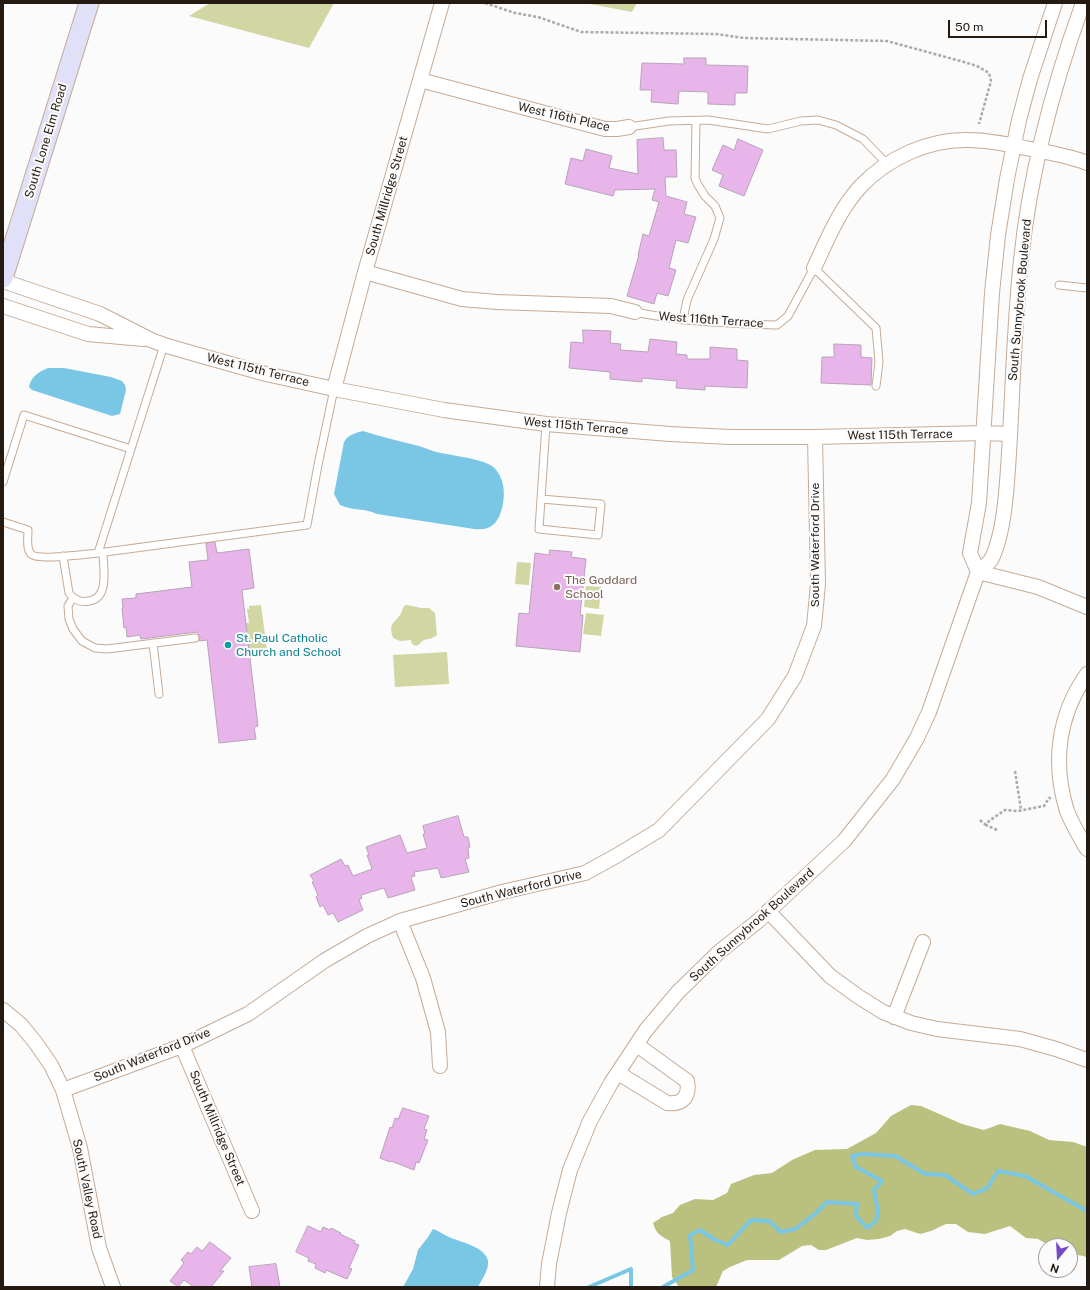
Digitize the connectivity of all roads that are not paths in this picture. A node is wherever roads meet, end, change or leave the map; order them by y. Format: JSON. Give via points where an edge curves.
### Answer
{"nodes":[{"id":1,"x":89,"y":3,"type":"edge"},
{"id":2,"x":442,"y":3,"type":"edge"},
{"id":3,"x":1055,"y":3,"type":"edge"},
{"id":4,"x":1083,"y":3,"type":"edge"},
{"id":5,"x":420,"y":80,"type":"junction"},
{"id":6,"x":696,"y":121,"type":"junction"},
{"id":7,"x":629,"y":127,"type":"joint"},
{"id":8,"x":1014,"y":146,"type":"junction"},
{"id":9,"x":1040,"y":150,"type":"junction"},
{"id":10,"x":1087,"y":163,"type":"edge"},
{"id":11,"x":887,"y":164,"type":"junction"},
{"id":12,"x":814,"y":268,"type":"junction"},
{"id":13,"x":364,"y":272,"type":"junction"},
{"id":14,"x":3,"y":280,"type":"edge"},
{"id":15,"x":1059,"y":285,"type":"dead end"},
{"id":16,"x":1087,"y":288,"type":"edge"},
{"id":17,"x":3,"y":306,"type":"edge"},
{"id":18,"x":634,"y":312,"type":"joint"},
{"id":19,"x":683,"y":320,"type":"junction"},
{"id":20,"x":158,"y":342,"type":"junction"},
{"id":21,"x":876,"y":386,"type":"dead end"},
{"id":22,"x":334,"y":389,"type":"junction"},
{"id":23,"x":546,"y":424,"type":"junction"},
{"id":24,"x":983,"y":433,"type":"junction"},
{"id":25,"x":1010,"y":434,"type":"junction"},
{"id":26,"x":816,"y":438,"type":"junction"},
{"id":27,"x":131,"y":449,"type":"junction"},
{"id":28,"x":3,"y":482,"type":"edge"},
{"id":29,"x":541,"y":499,"type":"junction"},
{"id":30,"x":3,"y":522,"type":"edge"},
{"id":31,"x":101,"y":552,"type":"junction"},
{"id":32,"x":63,"y":556,"type":"junction"},
{"id":33,"x":978,"y":572,"type":"junction"},
{"id":34,"x":73,"y":598,"type":"junction"},
{"id":35,"x":1087,"y":607,"type":"edge"},
{"id":36,"x":195,"y":638,"type":"dead end"},
{"id":37,"x":153,"y":644,"type":"junction"},
{"id":38,"x":1087,"y":674,"type":"edge"},
{"id":39,"x":159,"y":694,"type":"dead end"},
{"id":40,"x":1087,"y":849,"type":"edge"},
{"id":41,"x":768,"y":911,"type":"junction"},
{"id":42,"x":400,"y":922,"type":"junction"},
{"id":43,"x":922,"y":942,"type":"dead end"},
{"id":44,"x":3,"y":1010,"type":"edge"},
{"id":45,"x":894,"y":1018,"type":"junction"},
{"id":46,"x":636,"y":1044,"type":"junction"},
{"id":47,"x":182,"y":1046,"type":"junction"},
{"id":48,"x":1087,"y":1060,"type":"edge"},
{"id":49,"x":440,"y":1066,"type":"dead end"},
{"id":50,"x":618,"y":1073,"type":"junction"},
{"id":51,"x":63,"y":1090,"type":"junction"},
{"id":52,"x":252,"y":1211,"type":"dead end"},
{"id":53,"x":112,"y":1287,"type":"edge"},
{"id":54,"x":547,"y":1287,"type":"edge"}],
"edges":[{"from":1,"to":14,"type":"street","name":"South Lone Elm Road"},
{"from":2,"to":5,"type":"street","name":"South Millridge Street"},
{"from":3,"to":8,"type":"street","via":[[1030,79]]},
{"from":4,"to":9,"type":"street","name":"South Sunnybrook Boulevard","via":[[1062,62]]},
{"from":5,"to":7,"type":"street","name":"West 116th Place","via":[[605,129]]},
{"from":5,"to":13,"type":"street","name":"South Millridge Street"},
{"from":6,"to":7,"type":"lane","name":"West 116th Place","via":[[669,120]]},
{"from":6,"to":11,"type":"lane","name":"West 116th Place","via":[[717,121],[768,129],[800,121],[818,120],[836,125],[863,139]]},
{"from":6,"to":19,"type":"lane","via":[[695,178],[705,196],[715,206],[720,218],[714,239],[687,300]]},
{"from":8,"to":9,"type":"street","name":"West 116th Terrace"},
{"from":8,"to":11,"type":"street","name":"West 116th Terrace","via":[[993,141],[949,141],[928,145]]},
{"from":8,"to":24,"type":"street","via":[[1007,179],[992,293]]},
{"from":9,"to":10,"type":"street","name":"West 116th Terrace"},
{"from":9,"to":25,"type":"street","name":"South Sunnybrook Boulevard","via":[[1021,261]]},
{"from":11,"to":12,"type":"street","name":"West 116th Terrace","via":[[868,178],[849,200]]},
{"from":12,"to":19,"type":"lane","name":"West 116th Terrace","via":[[788,316],[777,325]]},
{"from":12,"to":21,"type":"lane","via":[[876,328],[879,362]]},
{"from":13,"to":18,"type":"street","name":"West 116th Terrace","via":[[462,299],[611,306]]},
{"from":13,"to":22,"type":"street","name":"South Millridge Street"},
{"from":14,"to":20,"type":"street","name":"West 115th Terrace","via":[[100,314]]},
{"from":15,"to":16,"type":"lane"},
{"from":17,"to":20,"type":"street","name":"West 115th Terrace","via":[[88,334]]},
{"from":18,"to":19,"type":"lane","name":"West 116th Terrace"},
{"from":20,"to":22,"type":"street","name":"West 115th Terrace","via":[[266,374]]},
{"from":20,"to":27,"type":"lane"},
{"from":22,"to":23,"type":"street","name":"West 115th Terrace","via":[[444,410]]},
{"from":22,"to":31,"type":"lane","via":[[307,525]]},
{"from":23,"to":26,"type":"street","name":"West 115th Terrace","via":[[678,435]]},
{"from":23,"to":29,"type":"lane"},
{"from":24,"to":25,"type":"street","name":"West 115th Terrace"},
{"from":24,"to":26,"type":"street","name":"West 115th Terrace"},
{"from":24,"to":33,"type":"street","via":[[978,503],[970,553]]},
{"from":25,"to":33,"type":"street","name":"South Sunnybrook Boulevard","via":[[1006,495],[1000,534],[991,561]]},
{"from":26,"to":42,"type":"street","name":"South Waterford Drive","via":[[818,584],[814,626],[795,676],[768,718],[659,830],[616,856],[585,872],[502,892]]},
{"from":27,"to":28,"type":"lane","via":[[24,414]]},
{"from":27,"to":31,"type":"lane"},
{"from":29,"to":29,"type":"lane","via":[[539,529],[598,535],[601,504]]},
{"from":30,"to":32,"type":"lane","via":[[28,530],[28,548],[34,557]]},
{"from":31,"to":32,"type":"lane"},
{"from":31,"to":34,"type":"lane","via":[[104,580],[101,596],[85,602]]},
{"from":32,"to":34,"type":"lane","via":[[69,593]]},
{"from":33,"to":35,"type":"street","via":[[1038,587]]},
{"from":33,"to":41,"type":"street","name":"South Sunnybrook Boulevard","via":[[929,712],[893,779],[844,841]]},
{"from":34,"to":37,"type":"lane","via":[[68,606],[69,619],[82,641],[95,648],[107,649]]},
{"from":36,"to":37,"type":"lane"},
{"from":37,"to":39,"type":"lane"},
{"from":38,"to":40,"type":"street","via":[[1066,714],[1059,742],[1059,777],[1068,812]]},
{"from":41,"to":45,"type":"street","via":[[830,976]]},
{"from":41,"to":46,"type":"street","name":"South Sunnybrook Boulevard","via":[[719,952],[678,992]]},
{"from":42,"to":47,"type":"street","name":"South Waterford Drive","via":[[367,936],[324,961],[248,1014]]},
{"from":42,"to":49,"type":"street","via":[[423,978],[438,1032]]},
{"from":43,"to":45,"type":"street"},
{"from":44,"to":51,"type":"street","name":"South Valley Road","via":[[35,1042],[51,1065]]},
{"from":45,"to":48,"type":"street","via":[[937,1029],[1020,1039]]},
{"from":46,"to":50,"type":"street","name":"South Sunnybrook Boulevard"},
{"from":46,"to":50,"type":"street","via":[[687,1081],[689,1088],[686,1096],[675,1104],[667,1103]]},
{"from":47,"to":51,"type":"street","name":"South Waterford Drive"},
{"from":47,"to":52,"type":"street","name":"South Millridge Street"},
{"from":50,"to":54,"type":"street","name":"South Sunnybrook Boulevard","via":[[590,1121],[570,1170],[548,1264]]},
{"from":51,"to":53,"type":"street","name":"South Valley Road","via":[[80,1148],[99,1248]]}]}
